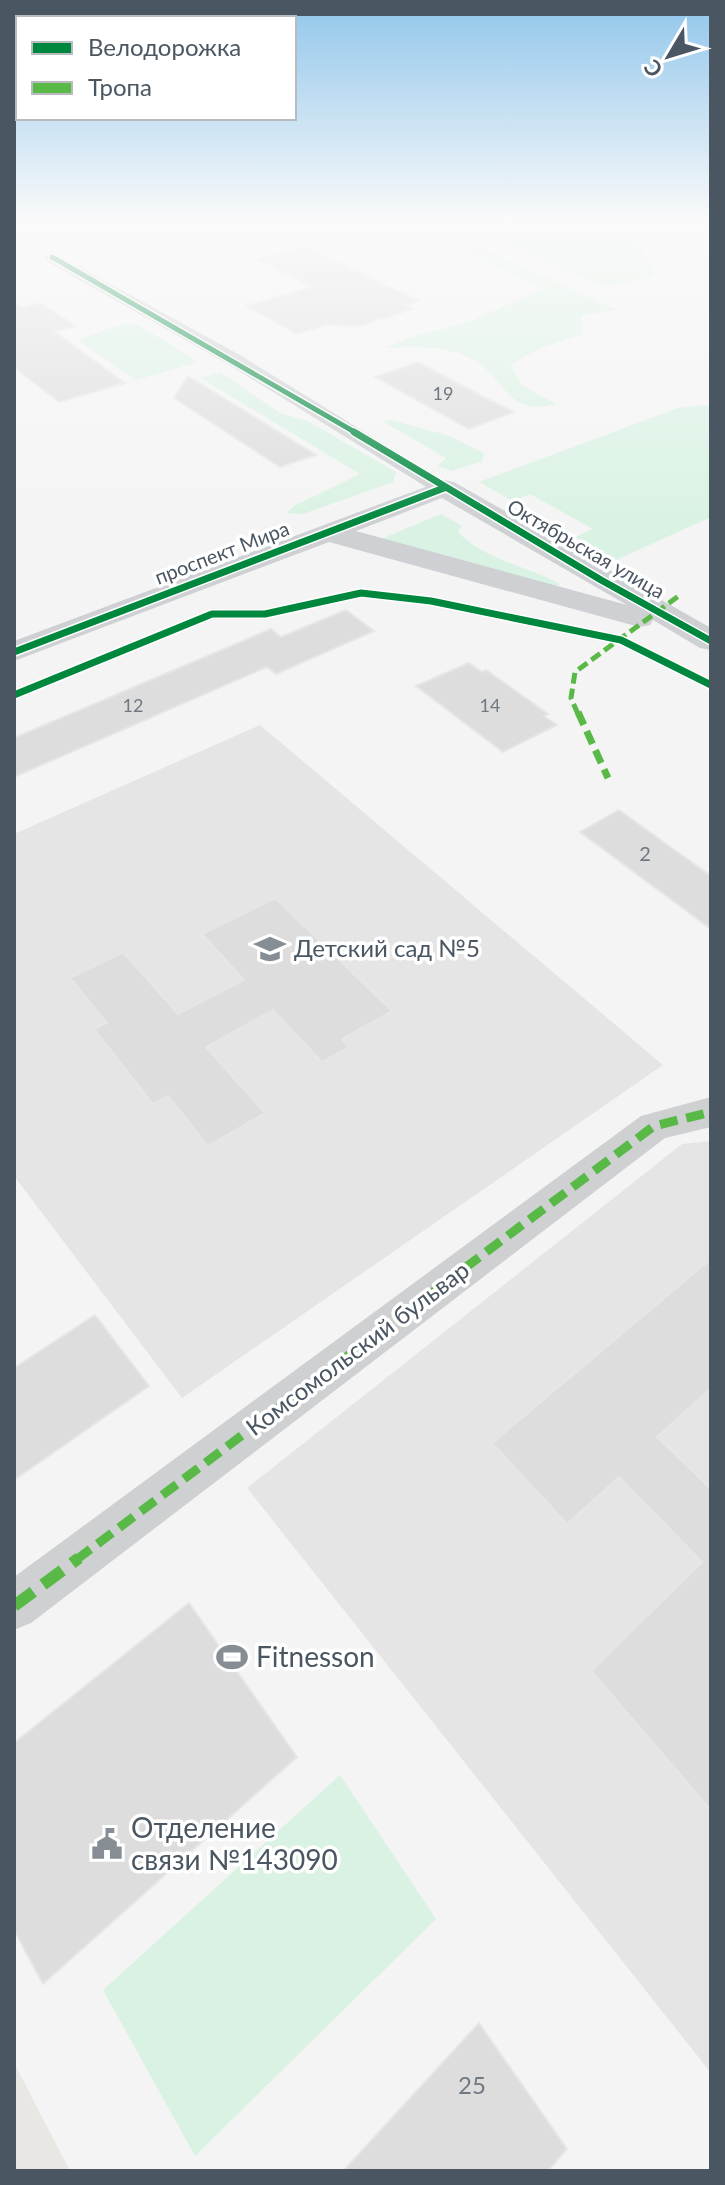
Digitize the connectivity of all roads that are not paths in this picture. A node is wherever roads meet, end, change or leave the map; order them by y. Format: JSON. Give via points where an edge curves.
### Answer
{"nodes":[{"id":1,"x":164,"y":320,"type":"edge"},
{"id":2,"x":444,"y":488,"type":"junction"},
{"id":3,"x":326,"y":532,"type":"junction"},
{"id":4,"x":601,"y":580,"type":"junction"},
{"id":5,"x":564,"y":600,"type":"junction"},
{"id":6,"x":704,"y":636,"type":"edge"},
{"id":7,"x":14,"y":652,"type":"edge"},
{"id":8,"x":711,"y":1112,"type":"edge"},
{"id":9,"x":14,"y":1606,"type":"edge"}],
"edges":[{"from":1,"to":2,"type":"street"},
{"from":2,"to":3,"type":"street","name":"проспект Мира"},
{"from":2,"to":4,"type":"street","name":"Октябрьская улица"},
{"from":3,"to":5,"type":"street"},
{"from":3,"to":7,"type":"street","name":"проспект Мира"},
{"from":4,"to":5,"type":"street"},
{"from":4,"to":6,"type":"street","name":"Октябрьская улица"},
{"from":5,"to":6,"type":"street"},
{"from":8,"to":9,"type":"street","name":"Комсомольский бульвар","via":[[654,1126]]}]}
